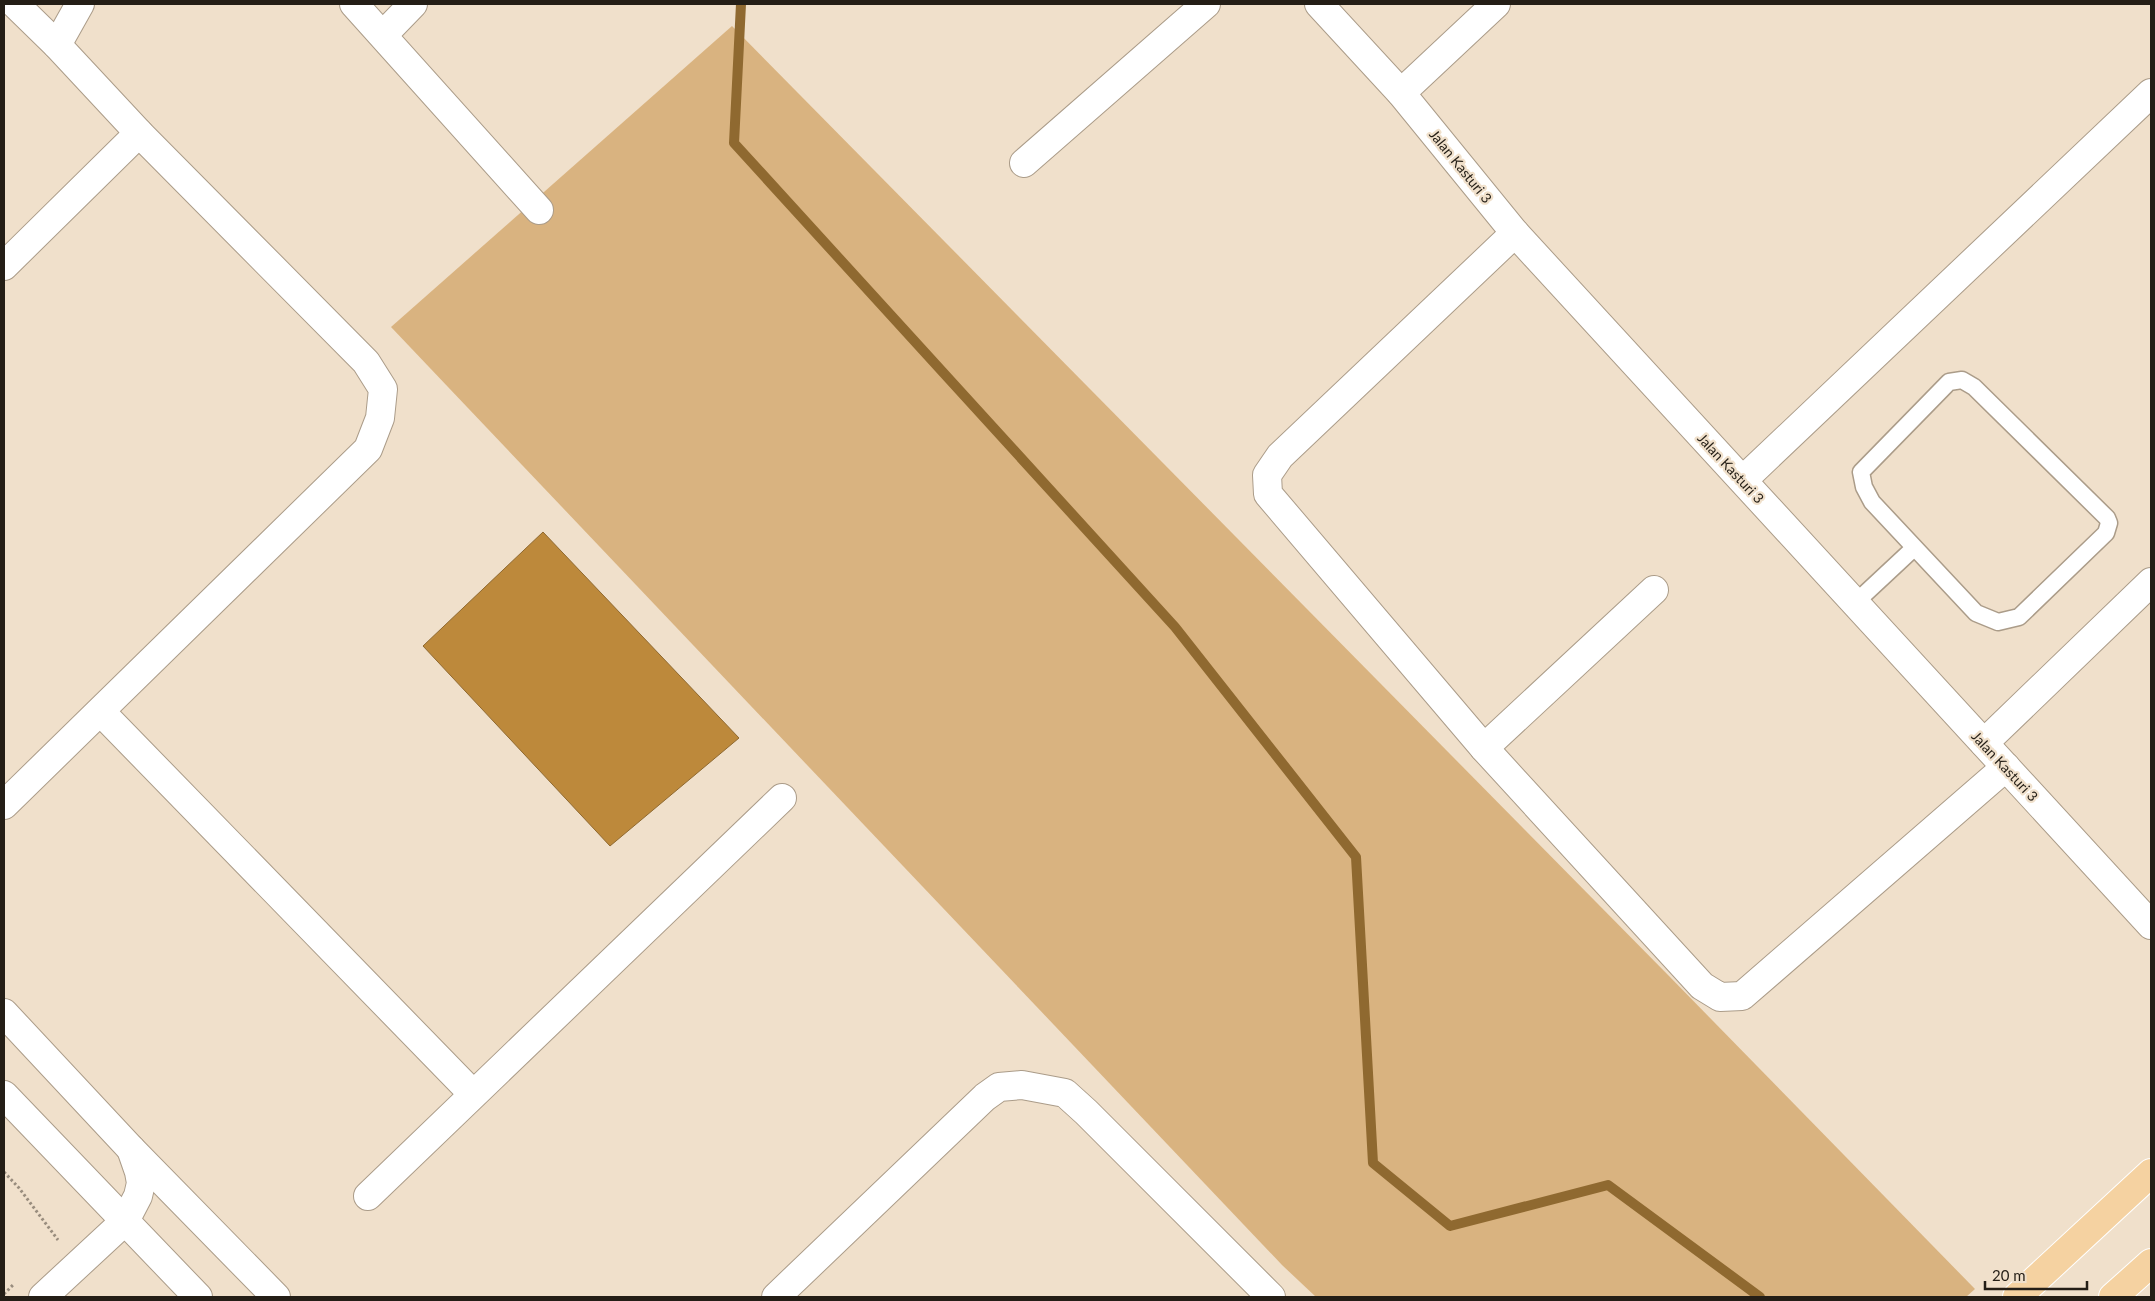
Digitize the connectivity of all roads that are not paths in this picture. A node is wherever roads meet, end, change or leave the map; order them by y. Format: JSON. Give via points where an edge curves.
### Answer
{"nodes":[{"id":1,"x":15,"y":4,"type":"edge"},
{"id":2,"x":80,"y":4,"type":"edge"},
{"id":3,"x":354,"y":4,"type":"edge"},
{"id":4,"x":413,"y":4,"type":"edge"},
{"id":5,"x":1206,"y":4,"type":"edge"},
{"id":6,"x":1319,"y":4,"type":"edge"},
{"id":7,"x":1496,"y":4,"type":"edge"},
{"id":8,"x":383,"y":34,"type":"junction"},
{"id":9,"x":57,"y":46,"type":"junction"},
{"id":10,"x":1401,"y":93,"type":"junction"},
{"id":11,"x":2151,"y":93,"type":"edge"},
{"id":12,"x":139,"y":133,"type":"junction"},
{"id":13,"x":1024,"y":163,"type":"dead end"},
{"id":14,"x":539,"y":210,"type":"dead end"},
{"id":15,"x":1516,"y":233,"type":"junction"},
{"id":16,"x":4,"y":266,"type":"edge"},
{"id":17,"x":1743,"y":480,"type":"junction"},
{"id":18,"x":1914,"y":548,"type":"junction"},
{"id":19,"x":2151,"y":582,"type":"edge"},
{"id":20,"x":1654,"y":590,"type":"dead end"},
{"id":21,"x":1855,"y":603,"type":"junction"},
{"id":22,"x":101,"y":712,"type":"junction"},
{"id":23,"x":1984,"y":743,"type":"junction"},
{"id":24,"x":1484,"y":748,"type":"junction"},
{"id":25,"x":2006,"y":766,"type":"junction"},
{"id":26,"x":782,"y":798,"type":"dead end"},
{"id":27,"x":4,"y":805,"type":"edge"},
{"id":28,"x":2151,"y":925,"type":"edge"},
{"id":29,"x":4,"y":1012,"type":"edge"},
{"id":30,"x":474,"y":1094,"type":"junction"},
{"id":31,"x":4,"y":1095,"type":"edge"},
{"id":32,"x":131,"y":1149,"type":"junction"},
{"id":33,"x":2151,"y":1173,"type":"edge"},
{"id":34,"x":368,"y":1196,"type":"dead end"},
{"id":35,"x":125,"y":1221,"type":"junction"},
{"id":36,"x":2151,"y":1263,"type":"edge"},
{"id":37,"x":43,"y":1297,"type":"edge"},
{"id":38,"x":198,"y":1297,"type":"edge"},
{"id":39,"x":276,"y":1297,"type":"edge"},
{"id":40,"x":776,"y":1297,"type":"edge"},
{"id":41,"x":1271,"y":1297,"type":"edge"},
{"id":42,"x":2016,"y":1297,"type":"edge"},
{"id":43,"x":2113,"y":1297,"type":"edge"}],
"edges":[{"from":1,"to":9,"type":"street"},
{"from":2,"to":9,"type":"street"},
{"from":3,"to":8,"type":"street"},
{"from":4,"to":8,"type":"street"},
{"from":5,"to":13,"type":"street"},
{"from":6,"to":10,"type":"street","name":"Jalan Kasturi 3"},
{"from":7,"to":10,"type":"street"},
{"from":8,"to":14,"type":"street"},
{"from":9,"to":12,"type":"street"},
{"from":10,"to":15,"type":"street","name":"Jalan Kasturi 3"},
{"from":11,"to":17,"type":"street"},
{"from":12,"to":16,"type":"street"},
{"from":12,"to":22,"type":"street","via":[[366,362],[383,389],[380,418],[368,449]]},
{"from":15,"to":17,"type":"street","name":"Jalan Kasturi 3"},
{"from":15,"to":24,"type":"street","via":[[1280,456],[1267,475],[1268,494]]},
{"from":17,"to":21,"type":"street","name":"Jalan Kasturi 3"},
{"from":18,"to":18,"type":"lane","via":[[1872,502],[1861,472],[1949,382],[1962,380],[1974,387],[2109,523],[2106,533],[2019,617],[1998,622],[1976,613]]},
{"from":18,"to":21,"type":"lane"},
{"from":19,"to":23,"type":"street"},
{"from":20,"to":24,"type":"street"},
{"from":21,"to":23,"type":"street","name":"Jalan Kasturi 3"},
{"from":22,"to":27,"type":"street"},
{"from":22,"to":30,"type":"street"},
{"from":23,"to":25,"type":"street","name":"Jalan Kasturi 3"},
{"from":24,"to":25,"type":"street","via":[[1702,986],[1720,997],[1742,996]]},
{"from":25,"to":28,"type":"street","name":"Jalan Kasturi 3"},
{"from":26,"to":30,"type":"street"},
{"from":29,"to":32,"type":"street"},
{"from":30,"to":34,"type":"street"},
{"from":31,"to":35,"type":"street"},
{"from":32,"to":35,"type":"street","via":[[141,1183]]},
{"from":32,"to":39,"type":"street"},
{"from":33,"to":42,"type":"main road"},
{"from":35,"to":37,"type":"street"},
{"from":35,"to":38,"type":"street"},
{"from":36,"to":43,"type":"main road"},
{"from":40,"to":41,"type":"street","via":[[985,1097],[999,1087],[1022,1085],[1065,1093]]}]}
